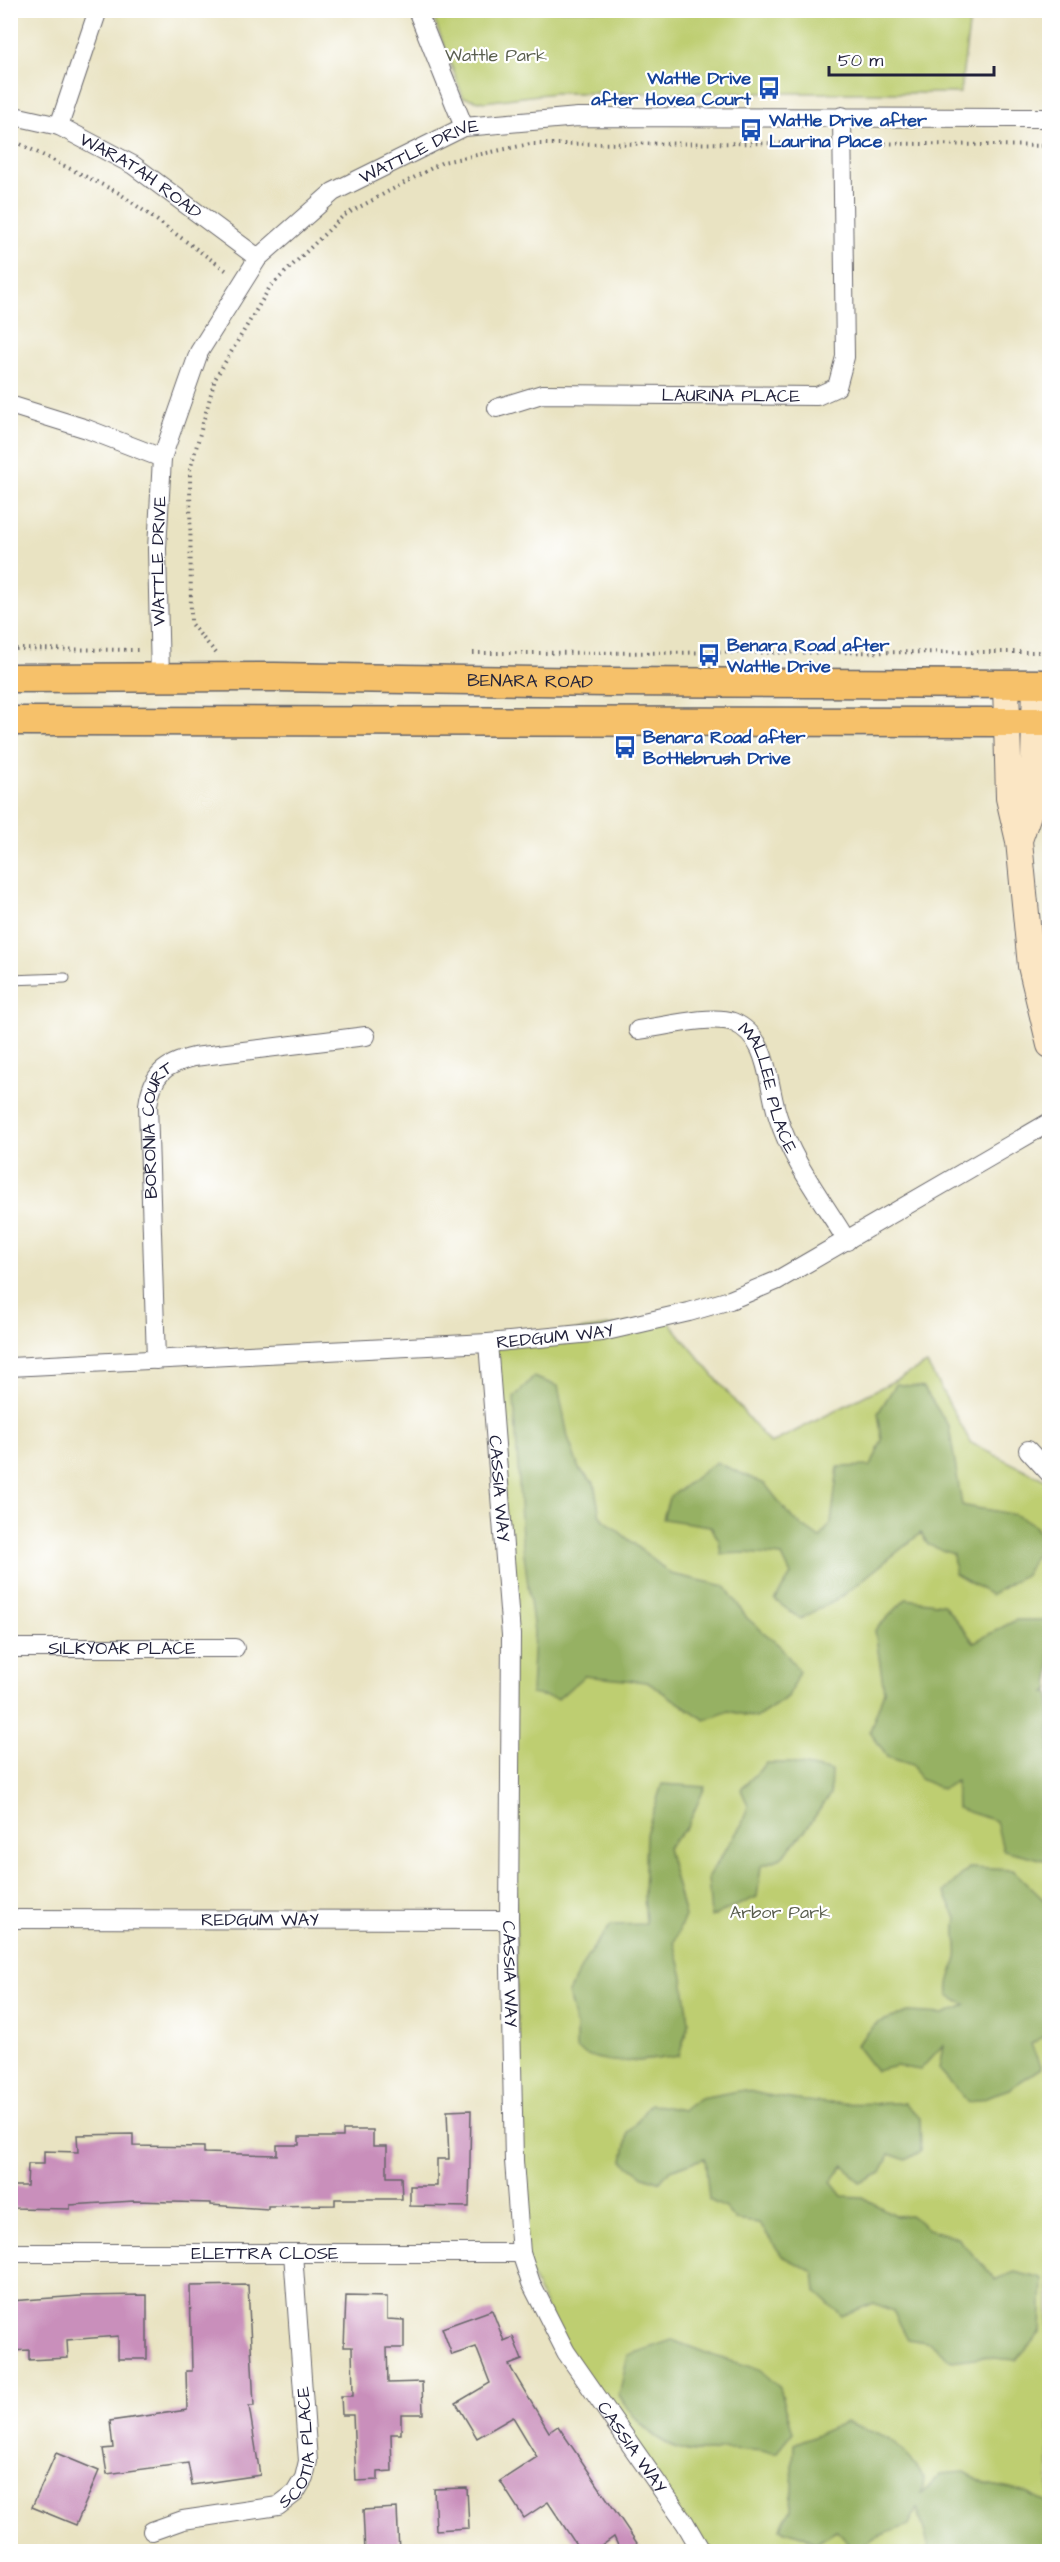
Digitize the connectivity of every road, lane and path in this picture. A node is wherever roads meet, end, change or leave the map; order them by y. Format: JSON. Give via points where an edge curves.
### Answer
{"nodes":[{"id":1,"x":98,"y":10,"type":"edge"},
{"id":2,"x":417,"y":10,"type":"edge"},
{"id":3,"x":10,"y":115,"type":"edge"},
{"id":4,"x":842,"y":116,"type":"junction"},
{"id":5,"x":1050,"y":118,"type":"edge"},
{"id":6,"x":58,"y":126,"type":"junction"},
{"id":7,"x":464,"y":127,"type":"junction"},
{"id":8,"x":10,"y":139,"type":"edge"},
{"id":9,"x":842,"y":143,"type":"junction"},
{"id":10,"x":1050,"y":146,"type":"edge"},
{"id":11,"x":258,"y":258,"type":"junction"},
{"id":12,"x":242,"y":282,"type":"junction"},
{"id":13,"x":10,"y":405,"type":"edge"},
{"id":14,"x":497,"y":408,"type":"dead end"},
{"id":15,"x":162,"y":458,"type":"junction"},
{"id":16,"x":10,"y":649,"type":"edge"},
{"id":17,"x":1050,"y":652,"type":"edge"},
{"id":18,"x":464,"y":653,"type":"dead end"},
{"id":19,"x":228,"y":654,"type":"dead end"},
{"id":20,"x":159,"y":664,"type":"junction"},
{"id":21,"x":10,"y":678,"type":"edge"},
{"id":22,"x":607,"y":682,"type":"junction"},
{"id":23,"x":1043,"y":683,"type":"edge"},
{"id":24,"x":1006,"y":684,"type":"junction"},
{"id":25,"x":160,"y":720,"type":"junction"},
{"id":26,"x":10,"y":721,"type":"edge"},
{"id":27,"x":608,"y":721,"type":"junction"},
{"id":28,"x":1006,"y":721,"type":"junction"},
{"id":29,"x":1043,"y":722,"type":"edge"},
{"id":30,"x":1019,"y":841,"type":"junction"},
{"id":31,"x":65,"y":978,"type":"dead end"},
{"id":32,"x":10,"y":980,"type":"edge"},
{"id":33,"x":638,"y":1030,"type":"dead end"},
{"id":34,"x":366,"y":1036,"type":"dead end"},
{"id":35,"x":1050,"y":1045,"type":"edge"},
{"id":36,"x":1050,"y":1122,"type":"edge"},
{"id":37,"x":847,"y":1241,"type":"junction"},
{"id":38,"x":488,"y":1343,"type":"junction"},
{"id":39,"x":156,"y":1360,"type":"junction"},
{"id":40,"x":10,"y":1367,"type":"edge"},
{"id":41,"x":1028,"y":1450,"type":"dead end"},
{"id":42,"x":1050,"y":1474,"type":"edge"},
{"id":43,"x":10,"y":1648,"type":"edge"},
{"id":44,"x":235,"y":1648,"type":"dead end"},
{"id":45,"x":10,"y":1919,"type":"edge"},
{"id":46,"x":509,"y":1920,"type":"junction"},
{"id":47,"x":10,"y":2253,"type":"edge"},
{"id":48,"x":293,"y":2253,"type":"junction"},
{"id":49,"x":521,"y":2253,"type":"junction"},
{"id":50,"x":152,"y":2531,"type":"dead end"},
{"id":51,"x":702,"y":2552,"type":"edge"}],
"edges":[{"from":1,"to":6,"type":"street"},
{"from":2,"to":7,"type":"street"},
{"from":3,"to":6,"type":"street","name":"WARATAH ROAD"},
{"from":4,"to":5,"type":"street","name":"WATTLE DRIVE"},
{"from":4,"to":7,"type":"street","name":"WATTLE DRIVE","via":[[578,117]]},
{"from":4,"to":9,"type":"street","name":"LAURINA PLACE"},
{"from":6,"to":11,"type":"street","name":"WARATAH ROAD","via":[[133,165]]},
{"from":7,"to":11,"type":"street","name":"WATTLE DRIVE","via":[[333,192]]},
{"from":8,"to":12,"type":"path","via":[[119,194]]},
{"from":9,"to":10,"type":"path"},
{"from":9,"to":14,"type":"street","name":"LAURINA PLACE","via":[[845,357],[837,387],[817,396],[542,394]]},
{"from":9,"to":19,"type":"path","via":[[530,144],[443,162],[343,216],[270,287],[215,379],[190,470],[191,624],[217,654]]},
{"from":11,"to":12,"type":"street","name":"WATTLE DRIVE"},
{"from":12,"to":15,"type":"street","name":"WATTLE DRIVE","via":[[199,352]]},
{"from":13,"to":15,"type":"street"},
{"from":15,"to":20,"type":"street","name":"WATTLE DRIVE","via":[[157,549]]},
{"from":16,"to":20,"type":"path"},
{"from":17,"to":18,"type":"path"},
{"from":20,"to":21,"type":"main road","name":"BENARA ROAD"},
{"from":20,"to":22,"type":"main road","name":"BENARA ROAD"},
{"from":20,"to":25,"type":"main road"},
{"from":22,"to":24,"type":"main road","name":"BENARA ROAD"},
{"from":22,"to":27,"type":"main road"},
{"from":23,"to":24,"type":"main road","name":"BENARA ROAD"},
{"from":23,"to":29,"type":"street"},
{"from":24,"to":28,"type":"street"},
{"from":25,"to":26,"type":"main road"},
{"from":25,"to":27,"type":"main road"},
{"from":27,"to":28,"type":"main road"},
{"from":28,"to":29,"type":"main road"},
{"from":28,"to":30,"type":"street","via":[[1009,798]]},
{"from":29,"to":30,"type":"street","via":[[1032,800]]},
{"from":30,"to":35,"type":"street","via":[[1027,942]]},
{"from":31,"to":32,"type":"lane"},
{"from":33,"to":37,"type":"street","name":"MALLEE PLACE","via":[[731,1021],[754,1037],[790,1148]]},
{"from":34,"to":39,"type":"street","name":"BORONIA COURT","via":[[194,1057],[174,1061],[160,1072],[150,1088],[147,1105]]},
{"from":36,"to":37,"type":"street","name":"REDGUM WAY"},
{"from":37,"to":38,"type":"street","name":"REDGUM WAY","via":[[776,1281],[689,1312],[602,1332]]},
{"from":38,"to":39,"type":"street","name":"REDGUM WAY"},
{"from":38,"to":46,"type":"street","name":"CASSIA WAY","via":[[511,1635]]},
{"from":39,"to":40,"type":"street","name":"REDGUM WAY"},
{"from":41,"to":42,"type":"street"},
{"from":43,"to":44,"type":"street","name":"SILKYOAK PLACE"},
{"from":45,"to":46,"type":"street","name":"REDGUM WAY"},
{"from":46,"to":49,"type":"street","name":"CASSIA WAY","via":[[514,2161]]},
{"from":47,"to":48,"type":"street","name":"ELETTRA CLOSE"},
{"from":48,"to":49,"type":"street","name":"ELETTRA CLOSE"},
{"from":48,"to":50,"type":"street","name":"SCOTIA PLACE","via":[[308,2461],[304,2478],[295,2493],[279,2506],[183,2520]]},
{"from":49,"to":51,"type":"street","name":"CASSIA WAY","via":[[531,2283],[566,2352]]}]}
